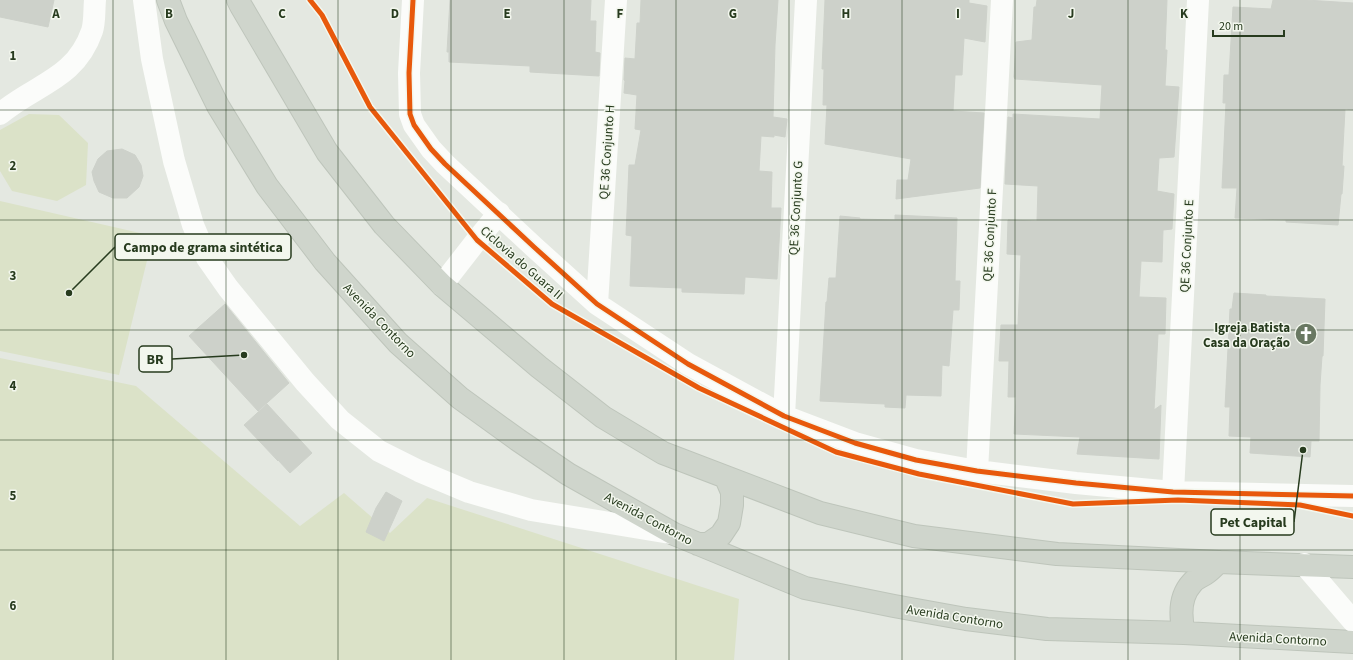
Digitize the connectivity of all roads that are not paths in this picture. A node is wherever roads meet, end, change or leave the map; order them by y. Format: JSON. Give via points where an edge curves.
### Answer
{"nodes":[{"id":1,"x":96,"y":0,"type":"edge"},
{"id":2,"x":144,"y":0,"type":"edge"},
{"id":3,"x":168,"y":0,"type":"edge"},
{"id":4,"x":238,"y":0,"type":"edge"},
{"id":5,"x":413,"y":0,"type":"edge"},
{"id":6,"x":616,"y":0,"type":"edge"},
{"id":7,"x":806,"y":0,"type":"edge"},
{"id":8,"x":1002,"y":0,"type":"edge"},
{"id":9,"x":1198,"y":0,"type":"edge"},
{"id":10,"x":0,"y":114,"type":"edge"},
{"id":11,"x":499,"y":213,"type":"junction"},
{"id":12,"x":442,"y":285,"type":"junction"},
{"id":13,"x":597,"y":304,"type":"junction"},
{"id":14,"x":784,"y":416,"type":"junction"},
{"id":15,"x":977,"y":471,"type":"junction"},
{"id":16,"x":726,"y":478,"type":"junction"},
{"id":17,"x":1173,"y":492,"type":"junction"},
{"id":18,"x":1353,"y":496,"type":"edge"},
{"id":19,"x":674,"y":534,"type":"junction"},
{"id":20,"x":698,"y":544,"type":"junction"},
{"id":21,"x":1219,"y":562,"type":"junction"},
{"id":22,"x":1304,"y":564,"type":"junction"},
{"id":23,"x":1353,"y":567,"type":"edge"},
{"id":24,"x":1353,"y":621,"type":"edge"},
{"id":25,"x":1184,"y":633,"type":"junction"},
{"id":26,"x":1353,"y":642,"type":"edge"}],
"edges":[{"from":1,"to":10,"type":"street","via":[[92,30],[79,57],[62,74]]},
{"from":2,"to":19,"type":"street","via":[[152,58],[174,161],[192,225],[207,258],[228,288],[305,382],[340,420],[379,451],[469,492],[531,510]]},
{"from":3,"to":19,"type":"main road","name":"Avenida Contorno","via":[[218,106],[267,186],[325,262],[398,343],[460,398],[518,440],[568,474]]},
{"from":4,"to":12,"type":"main road","via":[[327,152],[384,225]]},
{"from":5,"to":11,"type":"street","via":[[409,100],[414,125],[431,149]]},
{"from":6,"to":13,"type":"street","name":"QE 36 Conjunto H"},
{"from":7,"to":14,"type":"street","name":"QE 36 Conjunto G"},
{"from":8,"to":15,"type":"street","name":"QE 36 Conjunto F"},
{"from":9,"to":17,"type":"street","name":"QE 36 Conjunto E"},
{"from":11,"to":12,"type":"street"},
{"from":11,"to":13,"type":"street"},
{"from":12,"to":16,"type":"main road","via":[[603,417],[663,453]]},
{"from":13,"to":14,"type":"street","via":[[688,364]]},
{"from":14,"to":15,"type":"street","via":[[863,445],[916,460]]},
{"from":15,"to":17,"type":"street"},
{"from":16,"to":20,"type":"main road","via":[[732,492],[728,523],[721,535],[714,540],[708,544]]},
{"from":16,"to":21,"type":"main road","via":[[820,513],[914,536],[1058,554]]},
{"from":17,"to":18,"type":"street"},
{"from":19,"to":20,"type":"main road","name":"Avenida Contorno"},
{"from":20,"to":25,"type":"main road","name":"Avenida Contorno","via":[[805,588],[894,606],[966,619],[1047,629]]},
{"from":21,"to":22,"type":"main road"},
{"from":21,"to":25,"type":"main road","via":[[1184,592],[1181,619]]},
{"from":22,"to":23,"type":"main road"},
{"from":22,"to":24,"type":"street"},
{"from":25,"to":26,"type":"main road","name":"Avenida Contorno"}]}
